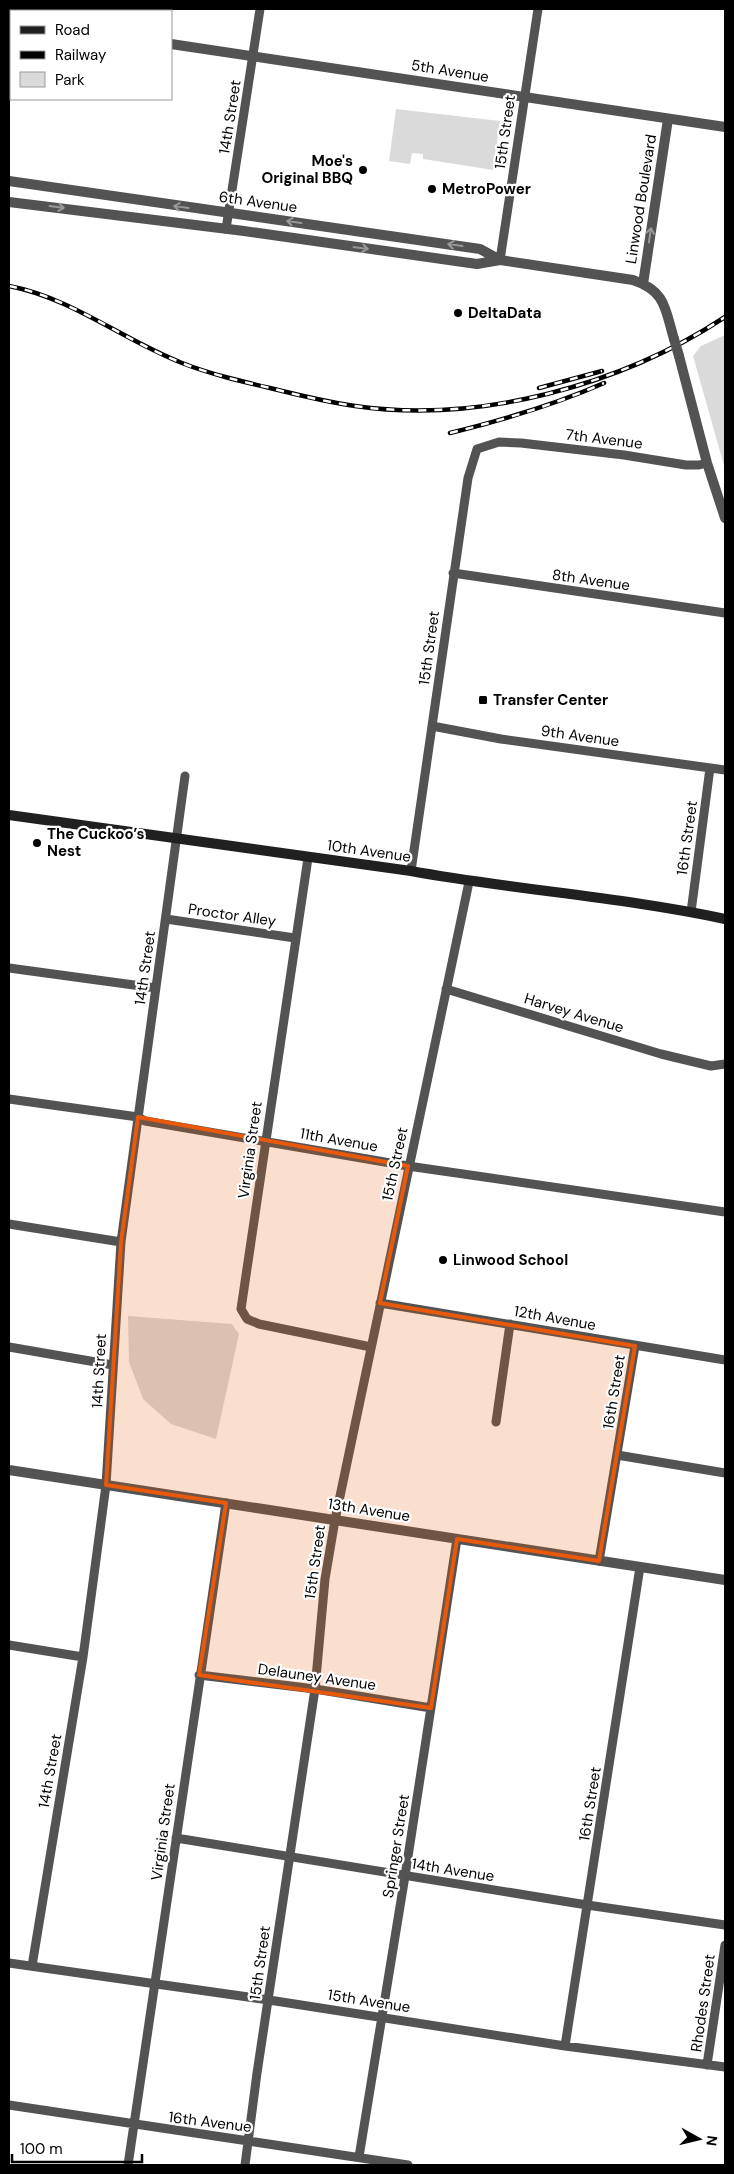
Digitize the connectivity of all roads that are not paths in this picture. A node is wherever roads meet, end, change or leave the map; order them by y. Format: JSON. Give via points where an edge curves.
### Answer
{"nodes":[{"id":1,"x":260,"y":9,"type":"edge"},
{"id":2,"x":538,"y":9,"type":"edge"},
{"id":3,"x":172,"y":44,"type":"edge"},
{"id":4,"x":253,"y":56,"type":"junction"},
{"id":5,"x":524,"y":98,"type":"junction"},
{"id":6,"x":668,"y":119,"type":"junction"},
{"id":7,"x":725,"y":127,"type":"edge"},
{"id":8,"x":9,"y":181,"type":"edge"},
{"id":9,"x":9,"y":202,"type":"edge"},
{"id":10,"x":229,"y":214,"type":"junction"},
{"id":11,"x":226,"y":229,"type":"junction"},
{"id":12,"x":500,"y":260,"type":"junction"},
{"id":13,"x":643,"y":284,"type":"junction"},
{"id":14,"x":496,"y":443,"type":"joint"},
{"id":15,"x":707,"y":463,"type":"junction"},
{"id":16,"x":725,"y":518,"type":"edge"},
{"id":17,"x":454,"y":573,"type":"junction"},
{"id":18,"x":725,"y":613,"type":"edge"},
{"id":19,"x":432,"y":726,"type":"junction"},
{"id":20,"x":710,"y":768,"type":"junction"},
{"id":21,"x":725,"y":770,"type":"edge"},
{"id":22,"x":185,"y":776,"type":"dead end"},
{"id":23,"x":9,"y":816,"type":"edge"},
{"id":24,"x":177,"y":838,"type":"junction"},
{"id":25,"x":308,"y":858,"type":"junction"},
{"id":26,"x":411,"y":872,"type":"junction"},
{"id":27,"x":469,"y":882,"type":"junction"},
{"id":28,"x":691,"y":912,"type":"junction"},
{"id":29,"x":166,"y":919,"type":"junction"},
{"id":30,"x":725,"y":919,"type":"edge"},
{"id":31,"x":295,"y":938,"type":"junction"},
{"id":32,"x":9,"y":968,"type":"edge"},
{"id":33,"x":156,"y":988,"type":"junction"},
{"id":34,"x":446,"y":989,"type":"junction"},
{"id":35,"x":725,"y":1064,"type":"edge"},
{"id":36,"x":9,"y":1098,"type":"edge"},
{"id":37,"x":138,"y":1117,"type":"junction"},
{"id":38,"x":266,"y":1141,"type":"junction"},
{"id":39,"x":408,"y":1166,"type":"junction"},
{"id":40,"x":725,"y":1212,"type":"edge"},
{"id":41,"x":9,"y":1224,"type":"edge"},
{"id":42,"x":121,"y":1242,"type":"junction"},
{"id":43,"x":380,"y":1303,"type":"junction"},
{"id":44,"x":510,"y":1324,"type":"junction"},
{"id":45,"x":635,"y":1346,"type":"junction"},
{"id":46,"x":9,"y":1347,"type":"edge"},
{"id":47,"x":370,"y":1347,"type":"junction"},
{"id":48,"x":725,"y":1360,"type":"edge"},
{"id":49,"x":113,"y":1365,"type":"junction"},
{"id":50,"x":496,"y":1422,"type":"dead end"},
{"id":51,"x":617,"y":1455,"type":"junction"},
{"id":52,"x":9,"y":1470,"type":"edge"},
{"id":53,"x":725,"y":1473,"type":"edge"},
{"id":54,"x":106,"y":1485,"type":"junction"},
{"id":55,"x":226,"y":1503,"type":"junction"},
{"id":56,"x":335,"y":1520,"type":"junction"},
{"id":57,"x":457,"y":1539,"type":"junction"},
{"id":58,"x":599,"y":1561,"type":"junction"},
{"id":59,"x":640,"y":1567,"type":"junction"},
{"id":60,"x":725,"y":1580,"type":"edge"},
{"id":61,"x":9,"y":1645,"type":"edge"},
{"id":62,"x":83,"y":1657,"type":"junction"},
{"id":63,"x":199,"y":1675,"type":"junction"},
{"id":64,"x":314,"y":1689,"type":"junction"},
{"id":65,"x":431,"y":1708,"type":"junction"},
{"id":66,"x":176,"y":1838,"type":"junction"},
{"id":67,"x":289,"y":1858,"type":"junction"},
{"id":68,"x":405,"y":1876,"type":"junction"},
{"id":69,"x":587,"y":1905,"type":"junction"},
{"id":70,"x":725,"y":1925,"type":"edge"},
{"id":71,"x":725,"y":1945,"type":"edge"},
{"id":72,"x":9,"y":1963,"type":"edge"},
{"id":73,"x":32,"y":1966,"type":"junction"},
{"id":74,"x":154,"y":1985,"type":"junction"},
{"id":75,"x":269,"y":2000,"type":"junction"},
{"id":76,"x":383,"y":2016,"type":"junction"},
{"id":77,"x":565,"y":2046,"type":"junction"},
{"id":78,"x":707,"y":2065,"type":"junction"},
{"id":79,"x":725,"y":2067,"type":"edge"},
{"id":80,"x":9,"y":2106,"type":"edge"},
{"id":81,"x":134,"y":2126,"type":"junction"},
{"id":82,"x":249,"y":2140,"type":"junction"},
{"id":83,"x":359,"y":2156,"type":"junction"},
{"id":84,"x":128,"y":2165,"type":"edge"},
{"id":85,"x":245,"y":2165,"type":"edge"},
{"id":86,"x":408,"y":2165,"type":"edge"}],
"edges":[{"from":1,"to":4,"type":"street","name":"14th Street"},
{"from":2,"to":5,"type":"street","name":"15th Street"},
{"from":3,"to":4,"type":"street","name":"5th Avenue"},
{"from":4,"to":5,"type":"street","name":"5th Avenue"},
{"from":4,"to":10,"type":"street","name":"14th Street"},
{"from":5,"to":6,"type":"street","name":"5th Avenue"},
{"from":5,"to":12,"type":"street","name":"15th Street"},
{"from":6,"to":7,"type":"street","name":"5th Avenue"},
{"from":13,"to":6,"type":"street","name":"Linwood Boulevard","one_way":true},
{"from":10,"to":8,"type":"street","name":"6th Avenue","one_way":true},
{"from":9,"to":11,"type":"street","name":"6th Avenue","one_way":true},
{"from":10,"to":11,"type":"street","name":"14th Street"},
{"from":12,"to":10,"type":"street","name":"6th Avenue","one_way":true,"via":[[480,249]]},
{"from":11,"to":12,"type":"street","name":"6th Avenue","one_way":true,"via":[[477,264]]},
{"from":12,"to":13,"type":"street","name":"6th Avenue"},
{"from":13,"to":15,"type":"street","name":"6th Avenue","bridge":true,"via":[[654,290],[663,304]]},
{"from":14,"to":15,"type":"street","name":"7th Avenue","via":[[558,447],[686,465]]},
{"from":14,"to":17,"type":"street","name":"15th Street","via":[[477,449],[468,478]]},
{"from":15,"to":16,"type":"street"},
{"from":17,"to":18,"type":"street","name":"8th Avenue"},
{"from":17,"to":19,"type":"street","name":"15th Street"},
{"from":19,"to":20,"type":"street","name":"9th Avenue","via":[[501,739]]},
{"from":19,"to":26,"type":"street","name":"15th Street"},
{"from":20,"to":21,"type":"street","name":"9th Avenue"},
{"from":20,"to":28,"type":"street","name":"16th Street"},
{"from":22,"to":24,"type":"street","name":"14th Street"},
{"from":23,"to":24,"type":"main road","name":"10th Avenue"},
{"from":24,"to":25,"type":"main road","name":"10th Avenue"},
{"from":24,"to":29,"type":"street","name":"14th Street"},
{"from":25,"to":26,"type":"main road","name":"10th Avenue"},
{"from":25,"to":31,"type":"street","name":"Virginia Street"},
{"from":26,"to":27,"type":"main road","name":"10th Avenue"},
{"from":27,"to":28,"type":"main road","name":"10th Avenue"},
{"from":27,"to":34,"type":"street","name":"15th Street"},
{"from":28,"to":30,"type":"main road","name":"10th Avenue"},
{"from":29,"to":31,"type":"street","name":"Proctor Alley"},
{"from":29,"to":33,"type":"street","name":"14th Street"},
{"from":31,"to":38,"type":"street","name":"Virginia Street"},
{"from":32,"to":33,"type":"street"},
{"from":33,"to":37,"type":"street","name":"14th Street"},
{"from":34,"to":35,"type":"street","name":"Harvey Avenue","via":[[695,1062],[711,1066]]},
{"from":34,"to":39,"type":"street","name":"15th Street"},
{"from":36,"to":37,"type":"street","name":"11th Avenue"},
{"from":37,"to":38,"type":"street","name":"11th Avenue","via":[[145,1121]]},
{"from":37,"to":42,"type":"street","name":"14th Street"},
{"from":38,"to":39,"type":"street","name":"11th Avenue"},
{"from":38,"to":47,"type":"street","name":"Virginia Street","via":[[242,1314],[259,1324]]},
{"from":39,"to":40,"type":"street","name":"11th Avenue"},
{"from":39,"to":43,"type":"street","name":"15th Street"},
{"from":41,"to":42,"type":"street"},
{"from":42,"to":49,"type":"street","name":"14th Street"},
{"from":43,"to":44,"type":"street","name":"12th Avenue"},
{"from":43,"to":47,"type":"street","name":"15th Street"},
{"from":44,"to":45,"type":"street","name":"12th Avenue"},
{"from":44,"to":50,"type":"street"},
{"from":45,"to":48,"type":"street","name":"12th Avenue"},
{"from":45,"to":51,"type":"street","name":"16th Street"},
{"from":46,"to":49,"type":"street"},
{"from":47,"to":56,"type":"street","name":"15th Street"},
{"from":49,"to":54,"type":"street","name":"14th Street"},
{"from":51,"to":53,"type":"street"},
{"from":51,"to":58,"type":"street","name":"16th Street"},
{"from":52,"to":54,"type":"street","name":"13th Avenue"},
{"from":54,"to":55,"type":"street","name":"13th Avenue"},
{"from":54,"to":62,"type":"street","name":"14th Street"},
{"from":55,"to":56,"type":"street","name":"13th Avenue"},
{"from":55,"to":63,"type":"street","name":"Virginia Street"},
{"from":56,"to":57,"type":"street","name":"13th Avenue"},
{"from":56,"to":64,"type":"street","name":"15th Street","via":[[325,1580]]},
{"from":57,"to":58,"type":"street","name":"13th Avenue"},
{"from":57,"to":65,"type":"street","name":"Springer Street"},
{"from":58,"to":59,"type":"street","name":"13th Avenue"},
{"from":59,"to":60,"type":"street","name":"13th Avenue"},
{"from":59,"to":69,"type":"street","name":"16th Street"},
{"from":61,"to":62,"type":"street"},
{"from":62,"to":73,"type":"street","name":"14th Street"},
{"from":63,"to":64,"type":"street","name":"Delauney Avenue"},
{"from":63,"to":66,"type":"street","name":"Virginia Street"},
{"from":64,"to":65,"type":"street","name":"Delauney Avenue"},
{"from":64,"to":67,"type":"street","name":"15th Street"},
{"from":65,"to":68,"type":"street","name":"Springer Street"},
{"from":66,"to":67,"type":"street","name":"14th Avenue"},
{"from":66,"to":74,"type":"street","name":"Virginia Street"},
{"from":67,"to":68,"type":"street","name":"14th Avenue"},
{"from":67,"to":75,"type":"street","name":"15th Street"},
{"from":68,"to":69,"type":"street","name":"14th Avenue"},
{"from":68,"to":76,"type":"street","name":"Springer Street"},
{"from":69,"to":70,"type":"street","name":"14th Avenue"},
{"from":69,"to":77,"type":"street","name":"16th Street"},
{"from":71,"to":78,"type":"street","name":"Rhodes Street"},
{"from":72,"to":73,"type":"street","name":"15th Avenue"},
{"from":73,"to":74,"type":"street","name":"15th Avenue"},
{"from":74,"to":75,"type":"street","name":"15th Avenue"},
{"from":74,"to":81,"type":"street","name":"Virginia Street"},
{"from":75,"to":76,"type":"street","name":"15th Avenue"},
{"from":75,"to":82,"type":"street","name":"15th Street"},
{"from":76,"to":77,"type":"street","name":"15th Avenue"},
{"from":76,"to":83,"type":"street","name":"Springer Street"},
{"from":77,"to":78,"type":"street","name":"15th Avenue"},
{"from":78,"to":79,"type":"street","name":"15th Avenue"},
{"from":80,"to":81,"type":"street","name":"16th Avenue"},
{"from":81,"to":82,"type":"street","name":"16th Avenue"},
{"from":81,"to":84,"type":"street","name":"Virginia Street"},
{"from":82,"to":83,"type":"street","name":"16th Avenue"},
{"from":82,"to":85,"type":"street","name":"15th Street"},
{"from":83,"to":86,"type":"street","name":"16th Avenue"}]}
